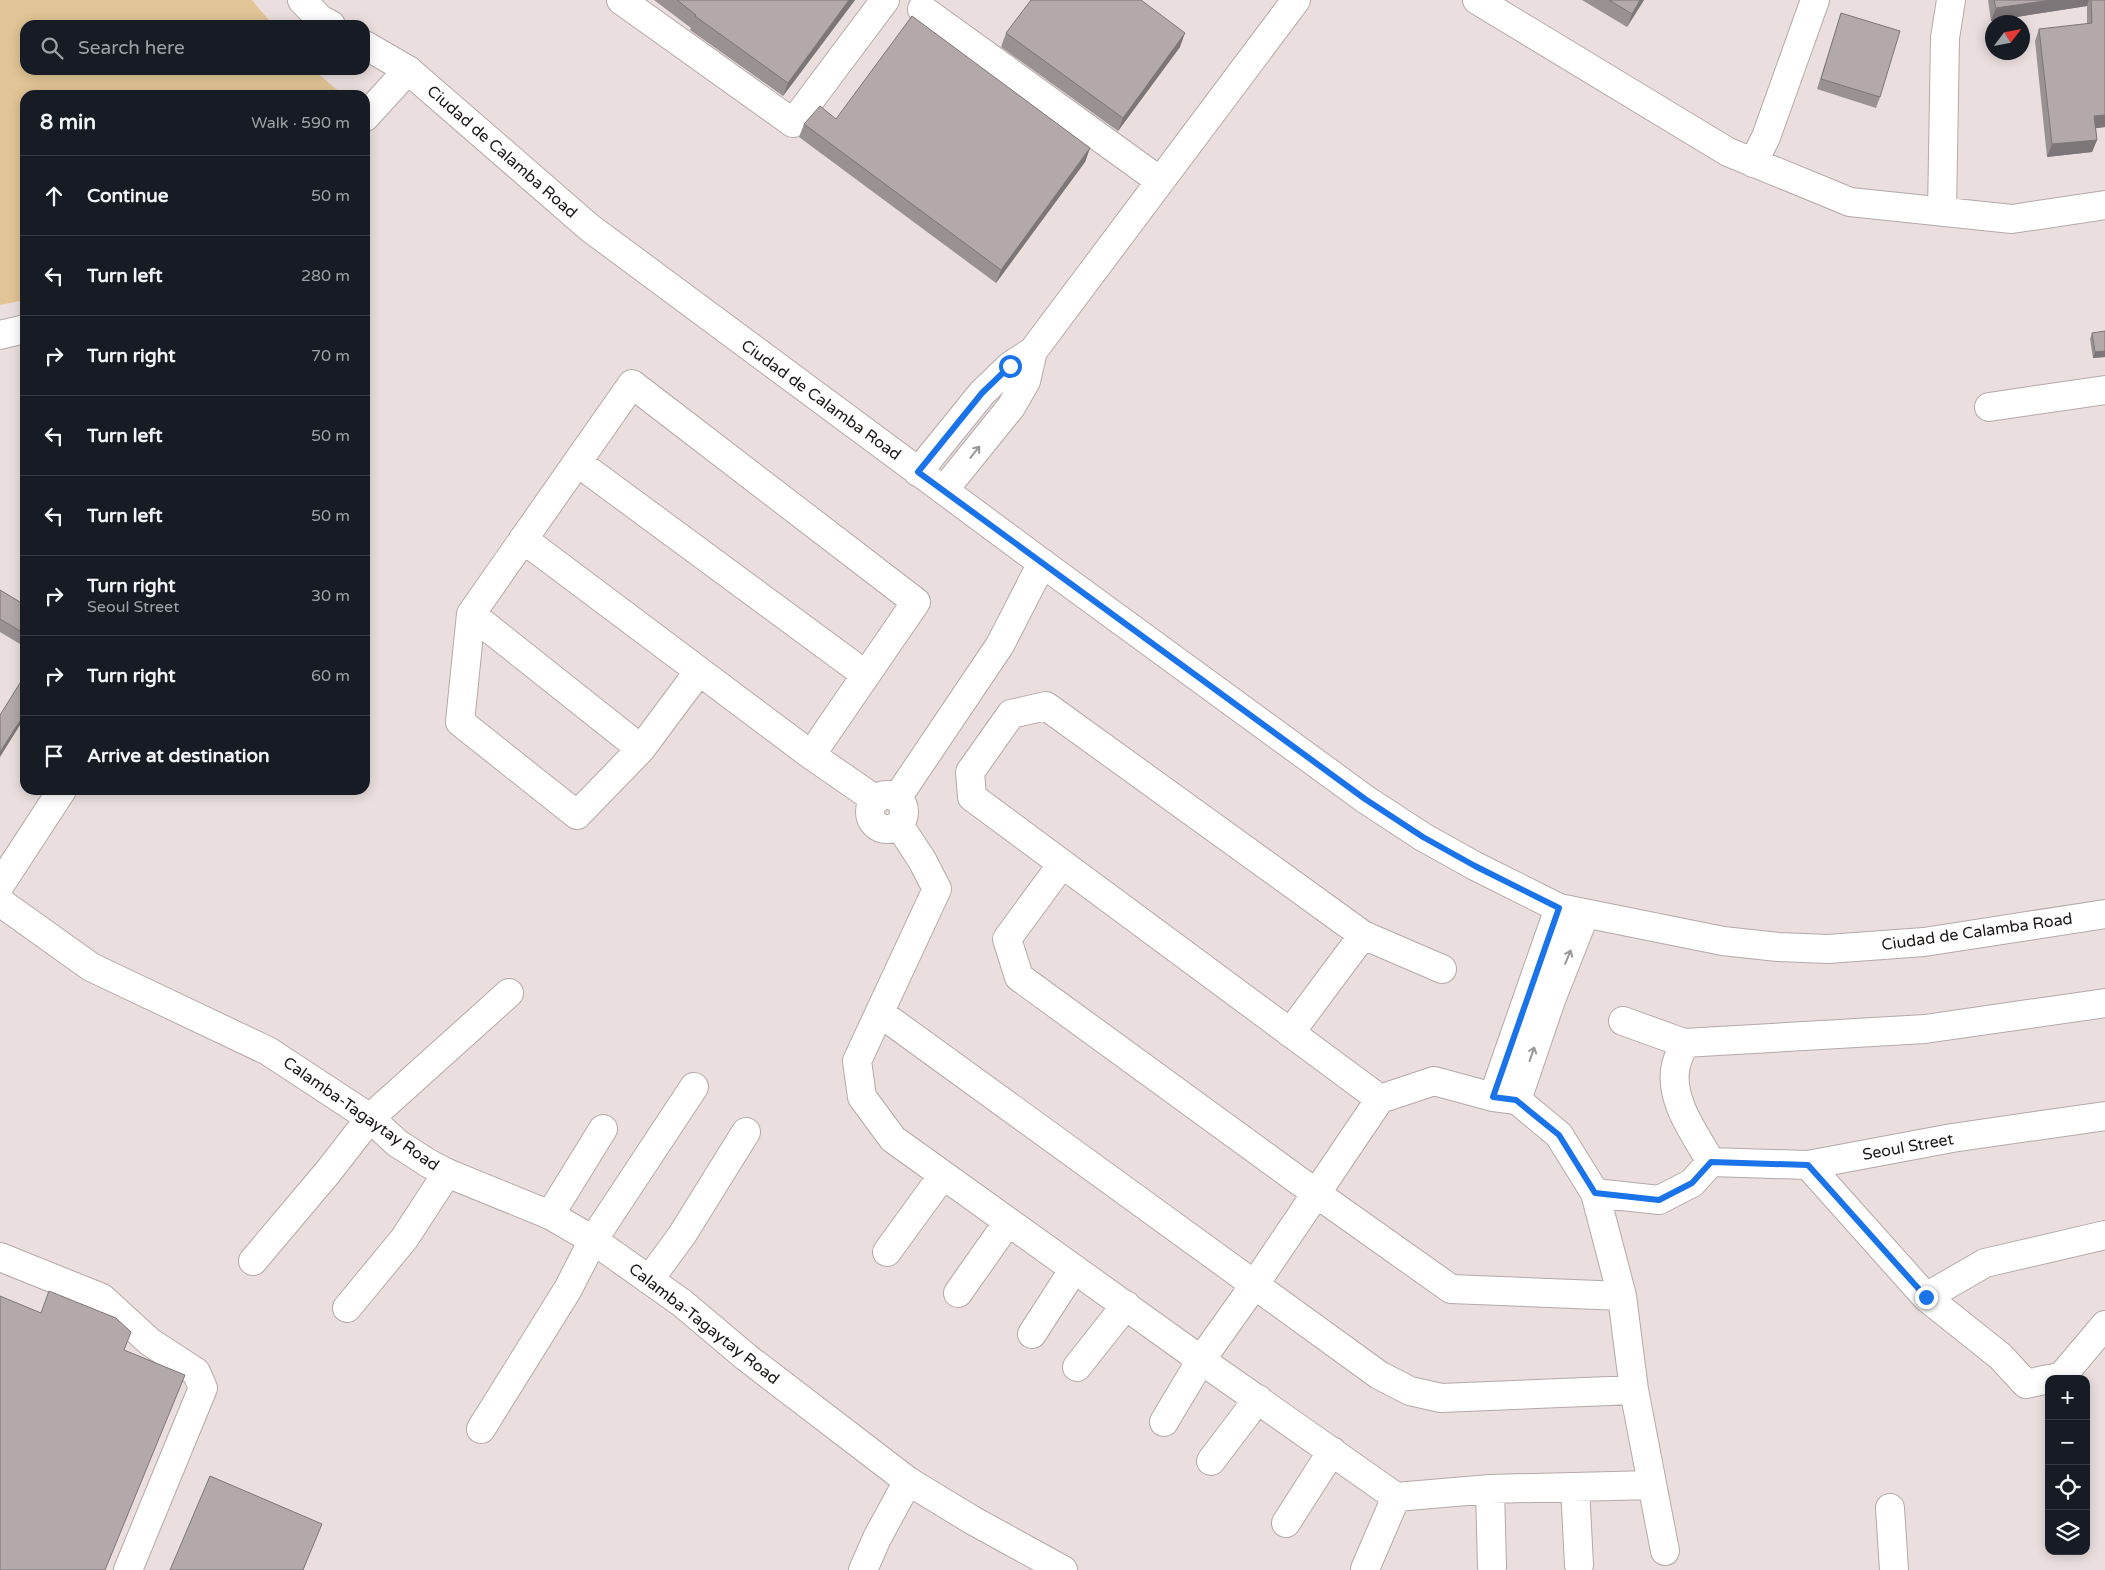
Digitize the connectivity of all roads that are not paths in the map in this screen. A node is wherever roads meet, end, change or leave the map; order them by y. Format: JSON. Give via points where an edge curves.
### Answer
{"nodes":[{"id":1,"x":302,"y":0,"type":"edge"},
{"id":2,"x":621,"y":0,"type":"edge"},
{"id":3,"x":885,"y":0,"type":"edge"},
{"id":4,"x":1296,"y":0,"type":"edge"},
{"id":5,"x":1477,"y":0,"type":"edge"},
{"id":6,"x":1815,"y":0,"type":"edge"},
{"id":7,"x":1951,"y":0,"type":"edge"},
{"id":8,"x":922,"y":9,"type":"dead end"},
{"id":9,"x":322,"y":20,"type":"edge"},
{"id":10,"x":370,"y":48,"type":"edge"},
{"id":11,"x":408,"y":70,"type":"junction"},
{"id":12,"x":370,"y":112,"type":"edge"},
{"id":13,"x":1753,"y":163,"type":"junction"},
{"id":14,"x":1160,"y":181,"type":"junction"},
{"id":15,"x":2105,"y":205,"type":"edge"},
{"id":16,"x":1942,"y":212,"type":"junction"},
{"id":17,"x":20,"y":330,"type":"edge"},
{"id":18,"x":0,"y":335,"type":"edge"},
{"id":19,"x":1033,"y":351,"type":"junction"},
{"id":20,"x":2105,"y":390,"type":"edge"},
{"id":21,"x":1989,"y":407,"type":"dead end"},
{"id":22,"x":577,"y":462,"type":"junction"},
{"id":23,"x":918,"y":472,"type":"junction"},
{"id":24,"x":944,"y":490,"type":"junction"},
{"id":25,"x":523,"y":539,"type":"junction"},
{"id":26,"x":1042,"y":563,"type":"junction"},
{"id":27,"x":471,"y":614,"type":"junction"},
{"id":28,"x":699,"y":671,"type":"junction"},
{"id":29,"x":866,"y":675,"type":"junction"},
{"id":30,"x":641,"y":749,"type":"junction"},
{"id":31,"x":811,"y":754,"type":"junction"},
{"id":32,"x":59,"y":795,"type":"edge"},
{"id":33,"x":886,"y":799,"type":"junction"},
{"id":34,"x":1062,"y":864,"type":"junction"},
{"id":35,"x":0,"y":885,"type":"edge"},
{"id":36,"x":0,"y":902,"type":"edge"},
{"id":37,"x":1572,"y":911,"type":"junction"},
{"id":38,"x":2105,"y":914,"type":"edge"},
{"id":39,"x":1363,"y":935,"type":"junction"},
{"id":40,"x":1442,"y":969,"type":"dead end"},
{"id":41,"x":509,"y":993,"type":"dead end"},
{"id":42,"x":2105,"y":1003,"type":"edge"},
{"id":43,"x":880,"y":1013,"type":"junction"},
{"id":44,"x":1623,"y":1021,"type":"dead end"},
{"id":45,"x":1290,"y":1032,"type":"junction"},
{"id":46,"x":1684,"y":1042,"type":"junction"},
{"id":47,"x":694,"y":1086,"type":"dead end"},
{"id":48,"x":1380,"y":1099,"type":"junction"},
{"id":49,"x":1505,"y":1099,"type":"junction"},
{"id":50,"x":2105,"y":1116,"type":"edge"},
{"id":51,"x":370,"y":1118,"type":"junction"},
{"id":52,"x":603,"y":1129,"type":"dead end"},
{"id":53,"x":746,"y":1132,"type":"dead end"},
{"id":54,"x":1711,"y":1162,"type":"junction"},
{"id":55,"x":1808,"y":1165,"type":"junction"},
{"id":56,"x":447,"y":1173,"type":"junction"},
{"id":57,"x":943,"y":1175,"type":"junction"},
{"id":58,"x":1595,"y":1193,"type":"junction"},
{"id":59,"x":1316,"y":1194,"type":"junction"},
{"id":60,"x":550,"y":1215,"type":"junction"},
{"id":61,"x":1008,"y":1222,"type":"junction"},
{"id":62,"x":2105,"y":1235,"type":"edge"},
{"id":63,"x":593,"y":1240,"type":"junction"},
{"id":64,"x":887,"y":1252,"type":"dead end"},
{"id":65,"x":0,"y":1257,"type":"edge"},
{"id":66,"x":253,"y":1261,"type":"dead end"},
{"id":67,"x":1074,"y":1269,"type":"junction"},
{"id":68,"x":649,"y":1280,"type":"junction"},
{"id":69,"x":1255,"y":1284,"type":"junction"},
{"id":70,"x":958,"y":1293,"type":"dead end"},
{"id":71,"x":1622,"y":1296,"type":"junction"},
{"id":72,"x":1926,"y":1297,"type":"junction"},
{"id":73,"x":1126,"y":1305,"type":"junction"},
{"id":74,"x":347,"y":1308,"type":"dead end"},
{"id":75,"x":2105,"y":1325,"type":"edge"},
{"id":76,"x":1032,"y":1334,"type":"dead end"},
{"id":77,"x":1201,"y":1360,"type":"junction"},
{"id":78,"x":1076,"y":1367,"type":"dead end"},
{"id":79,"x":2063,"y":1375,"type":"edge"},
{"id":80,"x":2045,"y":1380,"type":"edge"},
{"id":81,"x":1634,"y":1390,"type":"junction"},
{"id":82,"x":1258,"y":1399,"type":"junction"},
{"id":83,"x":1164,"y":1422,"type":"dead end"},
{"id":84,"x":481,"y":1430,"type":"dead end"},
{"id":85,"x":1332,"y":1451,"type":"junction"},
{"id":86,"x":1211,"y":1461,"type":"dead end"},
{"id":87,"x":908,"y":1481,"type":"junction"},
{"id":88,"x":1652,"y":1485,"type":"junction"},
{"id":89,"x":1575,"y":1487,"type":"junction"},
{"id":90,"x":1490,"y":1489,"type":"junction"},
{"id":91,"x":1396,"y":1496,"type":"junction"},
{"id":92,"x":1890,"y":1508,"type":"dead end"},
{"id":93,"x":1286,"y":1523,"type":"dead end"},
{"id":94,"x":1664,"y":1551,"type":"dead end"},
{"id":95,"x":1579,"y":1565,"type":"dead end"},
{"id":96,"x":1492,"y":1567,"type":"dead end"},
{"id":97,"x":128,"y":1570,"type":"edge"},
{"id":98,"x":863,"y":1570,"type":"edge"},
{"id":99,"x":1063,"y":1570,"type":"edge"},
{"id":100,"x":1365,"y":1570,"type":"edge"},
{"id":101,"x":1894,"y":1570,"type":"edge"}],
"edges":[{"from":1,"to":9,"type":"street"},
{"from":2,"to":3,"type":"street","via":[[793,123]]},
{"from":4,"to":14,"type":"street"},
{"from":5,"to":13,"type":"street","via":[[1728,152]]},
{"from":6,"to":13,"type":"street","via":[[1766,137]]},
{"from":7,"to":16,"type":"street","via":[[1945,38]]},
{"from":8,"to":14,"type":"street"},
{"from":10,"to":11,"type":"street","name":"Ciudad de Calamba Road"},
{"from":11,"to":12,"type":"street"},
{"from":11,"to":23,"type":"street","name":"Ciudad de Calamba Road","via":[[590,228]]},
{"from":13,"to":16,"type":"street","via":[[1850,202]]},
{"from":14,"to":19,"type":"street"},
{"from":15,"to":16,"type":"street","via":[[2012,219]]},
{"from":17,"to":18,"type":"street"},
{"from":19,"to":23,"type":"street","via":[[1010,366],[982,393]]},
{"from":24,"to":19,"type":"street","one_way":true,"via":[[1011,407],[1026,382]]},
{"from":20,"to":21,"type":"street"},
{"from":22,"to":25,"type":"street"},
{"from":22,"to":29,"type":"street"},
{"from":22,"to":29,"type":"street","via":[[632,384],[916,602]]},
{"from":23,"to":24,"type":"street","name":"Ciudad de Calamba Road"},
{"from":24,"to":26,"type":"street","name":"Ciudad de Calamba Road"},
{"from":25,"to":27,"type":"street"},
{"from":25,"to":28,"type":"street"},
{"from":26,"to":33,"type":"street","via":[[1000,645]]},
{"from":26,"to":37,"type":"street","name":"Ciudad de Calamba Road","via":[[1365,799],[1460,858]]},
{"from":27,"to":30,"type":"street"},
{"from":27,"to":30,"type":"street","via":[[460,722],[577,815]]},
{"from":28,"to":30,"type":"street"},
{"from":28,"to":31,"type":"street"},
{"from":29,"to":31,"type":"street"},
{"from":31,"to":33,"type":"street"},
{"from":32,"to":35,"type":"street"},
{"from":33,"to":43,"type":"street","via":[[871,806],[872,821],[885,829],[899,825],[937,889]]},
{"from":34,"to":39,"type":"street","via":[[972,797],[970,772],[1011,714],[1046,706]]},
{"from":34,"to":45,"type":"street"},
{"from":34,"to":59,"type":"street","via":[[1007,939],[1019,977]]},
{"from":36,"to":51,"type":"street","name":"Calamba-Tagaytay Road","via":[[91,967],[268,1051]]},
{"from":37,"to":38,"type":"street","name":"Ciudad de Calamba Road","via":[[1723,941],[1828,949],[1924,942]]},
{"from":37,"to":49,"type":"street","via":[[1550,1000]]},
{"from":39,"to":40,"type":"street"},
{"from":39,"to":45,"type":"street"},
{"from":41,"to":51,"type":"street"},
{"from":42,"to":46,"type":"street","via":[[1925,1029]]},
{"from":43,"to":57,"type":"street","via":[[857,1061],[862,1097],[893,1139]]},
{"from":43,"to":69,"type":"street"},
{"from":44,"to":46,"type":"street"},
{"from":45,"to":48,"type":"street"},
{"from":46,"to":54,"type":"street","via":[[1676,1066],[1676,1093]]},
{"from":47,"to":63,"type":"street"},
{"from":48,"to":49,"type":"street","via":[[1434,1080]]},
{"from":48,"to":59,"type":"street"},
{"from":49,"to":58,"type":"street","via":[[1559,1135]]},
{"from":50,"to":55,"type":"street","name":"Seoul Street","via":[[1952,1138]]},
{"from":51,"to":56,"type":"street","name":"Calamba-Tagaytay Road","via":[[397,1143]]},
{"from":51,"to":66,"type":"street"},
{"from":52,"to":60,"type":"street"},
{"from":53,"to":68,"type":"street","via":[[682,1235]]},
{"from":54,"to":55,"type":"street","name":"Seoul Street"},
{"from":54,"to":58,"type":"street","via":[[1692,1183],[1659,1200]]},
{"from":55,"to":72,"type":"street"},
{"from":56,"to":60,"type":"street","name":"Calamba-Tagaytay Road"},
{"from":56,"to":74,"type":"street","via":[[404,1239]]},
{"from":57,"to":61,"type":"street"},
{"from":57,"to":64,"type":"street"},
{"from":58,"to":71,"type":"street"},
{"from":59,"to":69,"type":"street"},
{"from":59,"to":71,"type":"street","via":[[1451,1289]]},
{"from":60,"to":63,"type":"street","name":"Calamba-Tagaytay Road"},
{"from":61,"to":67,"type":"street"},
{"from":61,"to":70,"type":"street"},
{"from":62,"to":72,"type":"street","via":[[1985,1263]]},
{"from":63,"to":68,"type":"street","name":"Calamba-Tagaytay Road"},
{"from":63,"to":84,"type":"street","via":[[568,1289]]},
{"from":65,"to":97,"type":"street","via":[[102,1298],[150,1342],[196,1372],[203,1388]]},
{"from":67,"to":73,"type":"street"},
{"from":67,"to":76,"type":"street"},
{"from":68,"to":87,"type":"street","name":"Calamba-Tagaytay Road"},
{"from":69,"to":77,"type":"street"},
{"from":69,"to":81,"type":"street","via":[[1380,1375],[1410,1391],[1441,1398]]},
{"from":71,"to":81,"type":"street"},
{"from":72,"to":80,"type":"street","via":[[2000,1356],[2026,1384]]},
{"from":73,"to":77,"type":"street"},
{"from":73,"to":78,"type":"street"},
{"from":75,"to":79,"type":"street"},
{"from":77,"to":82,"type":"street"},
{"from":77,"to":83,"type":"street"},
{"from":81,"to":88,"type":"street"},
{"from":82,"to":85,"type":"street"},
{"from":82,"to":86,"type":"street"},
{"from":85,"to":91,"type":"street"},
{"from":85,"to":93,"type":"street"},
{"from":87,"to":98,"type":"street"},
{"from":87,"to":99,"type":"street","name":"Calamba-Tagaytay Road"},
{"from":88,"to":89,"type":"street"},
{"from":88,"to":94,"type":"street"},
{"from":89,"to":90,"type":"street"},
{"from":89,"to":95,"type":"street"},
{"from":90,"to":91,"type":"street"},
{"from":90,"to":96,"type":"street"},
{"from":91,"to":100,"type":"street"},
{"from":92,"to":101,"type":"street"}]}
